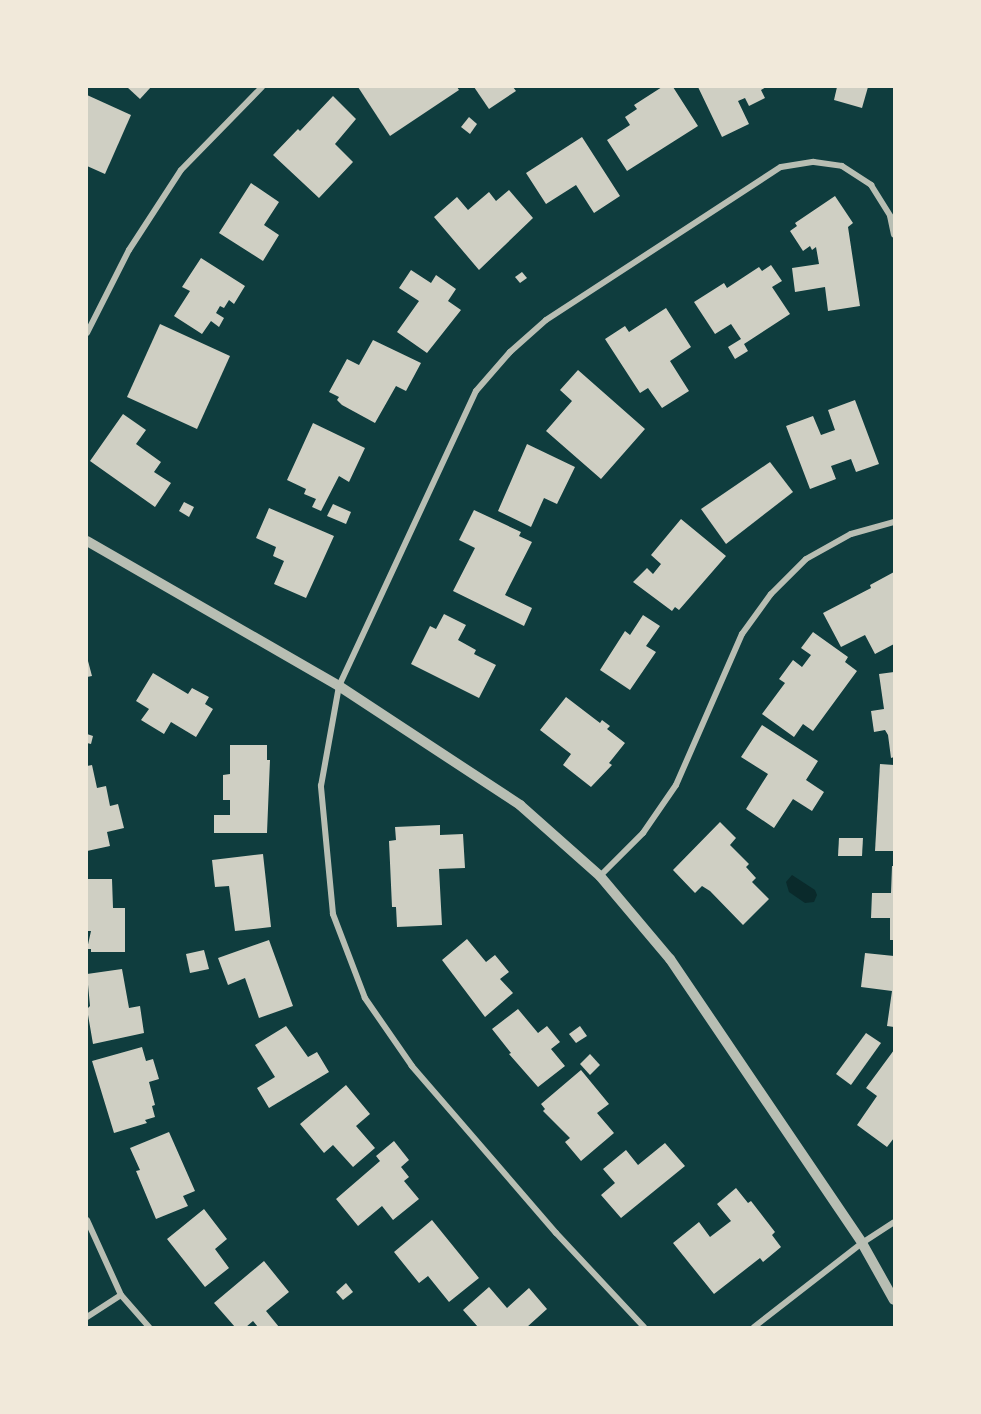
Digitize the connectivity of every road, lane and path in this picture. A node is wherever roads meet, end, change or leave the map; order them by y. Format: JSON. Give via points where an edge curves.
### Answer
{"nodes":[{"id":1,"x":262,"y":87,"type":"edge"},
{"id":2,"x":894,"y":235,"type":"edge"},
{"id":3,"x":87,"y":333,"type":"edge"},
{"id":4,"x":894,"y":522,"type":"edge"},
{"id":5,"x":87,"y":541,"type":"edge"},
{"id":6,"x":339,"y":686,"type":"junction"},
{"id":7,"x":600,"y":876,"type":"junction"},
{"id":8,"x":87,"y":1220,"type":"edge"},
{"id":9,"x":894,"y":1222,"type":"edge"},
{"id":10,"x":862,"y":1243,"type":"junction"},
{"id":11,"x":121,"y":1295,"type":"junction"},
{"id":12,"x":894,"y":1300,"type":"edge"},
{"id":13,"x":87,"y":1317,"type":"edge"},
{"id":14,"x":149,"y":1327,"type":"edge"},
{"id":15,"x":644,"y":1327,"type":"edge"},
{"id":16,"x":754,"y":1327,"type":"edge"}],
"edges":[{"from":1,"to":3,"type":"street","via":[[181,170],[129,250]]},
{"from":2,"to":6,"type":"street","via":[[890,216],[871,185],[842,166],[814,162],[781,167],[546,320],[510,352],[476,391]]},
{"from":4,"to":7,"type":"street","via":[[851,534],[806,559],[771,594],[742,634],[676,785],[643,833]]},
{"from":5,"to":6,"type":"street"},
{"from":6,"to":7,"type":"street","via":[[520,805]]},
{"from":6,"to":15,"type":"street","via":[[321,786],[333,914],[365,998],[412,1066],[556,1233]]},
{"from":7,"to":10,"type":"street","via":[[670,960]]},
{"from":8,"to":11,"type":"street"},
{"from":9,"to":10,"type":"street"},
{"from":10,"to":12,"type":"street"},
{"from":10,"to":16,"type":"street"},
{"from":11,"to":13,"type":"street"},
{"from":11,"to":14,"type":"street"}]}
